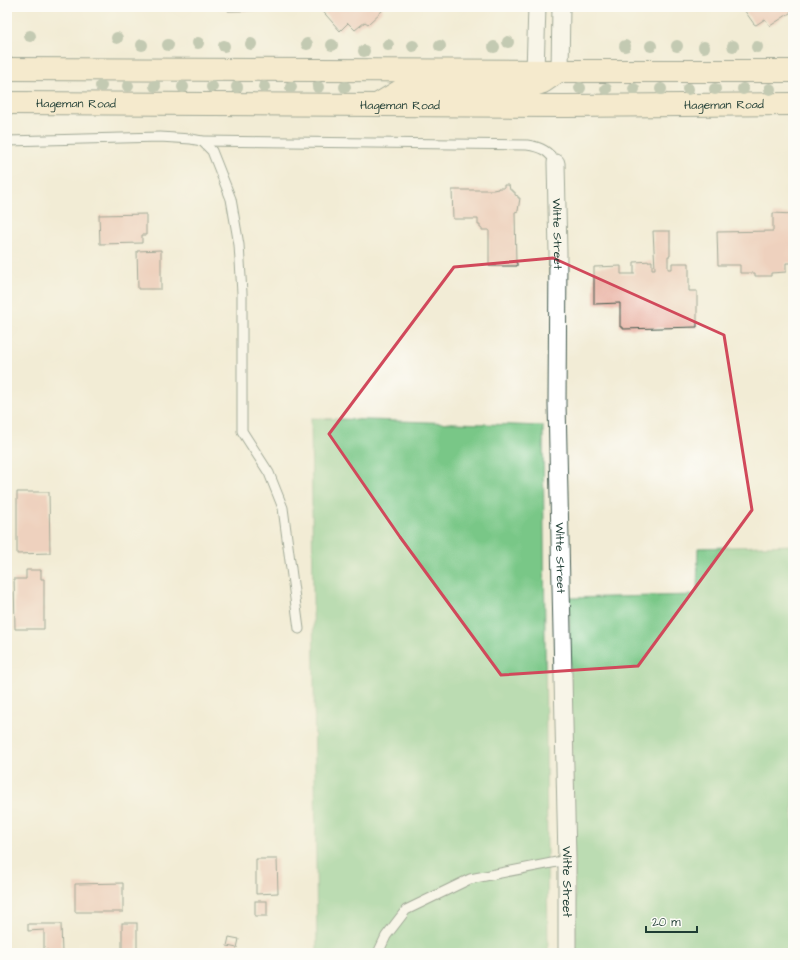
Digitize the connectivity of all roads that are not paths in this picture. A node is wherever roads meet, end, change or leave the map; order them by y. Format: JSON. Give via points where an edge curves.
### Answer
{"nodes":[{"id":1,"x":537,"y":13,"type":"edge"},
{"id":2,"x":561,"y":13,"type":"edge"},
{"id":3,"x":7,"y":69,"type":"edge"},
{"id":4,"x":535,"y":71,"type":"junction"},
{"id":5,"x":560,"y":71,"type":"junction"},
{"id":6,"x":793,"y":71,"type":"edge"},
{"id":7,"x":7,"y":103,"type":"edge"},
{"id":8,"x":793,"y":104,"type":"edge"},
{"id":9,"x":377,"y":105,"type":"junction"},
{"id":10,"x":7,"y":141,"type":"edge"},
{"id":11,"x":202,"y":141,"type":"junction"},
{"id":12,"x":556,"y":163,"type":"joint"},
{"id":13,"x":299,"y":629,"type":"dead end"},
{"id":14,"x":567,"y":860,"type":"junction"},
{"id":15,"x":378,"y":953,"type":"edge"},
{"id":16,"x":567,"y":953,"type":"edge"}],
"edges":[{"from":1,"to":2,"type":"street"},
{"from":1,"to":4,"type":"street"},
{"from":2,"to":5,"type":"street"},
{"from":3,"to":4,"type":"main road"},
{"from":4,"to":5,"type":"main road"},
{"from":5,"to":6,"type":"main road"},
{"from":5,"to":9,"type":"main road","via":[[543,82],[525,88],[405,88]]},
{"from":7,"to":9,"type":"main road","name":"Hageman Road"},
{"from":8,"to":9,"type":"main road","name":"Hageman Road"},
{"from":10,"to":11,"type":"lane","via":[[160,137]]},
{"from":11,"to":12,"type":"lane","via":[[527,145],[539,146],[552,156]]},
{"from":11,"to":13,"type":"lane","via":[[212,151],[232,199],[239,245],[242,293],[242,431],[268,473],[283,508]]},
{"from":12,"to":14,"type":"street","name":"Witte Street","via":[[557,403]]},
{"from":14,"to":15,"type":"lane","via":[[470,879],[406,910],[386,936]]},
{"from":14,"to":16,"type":"street","name":"Witte Street"}]}
